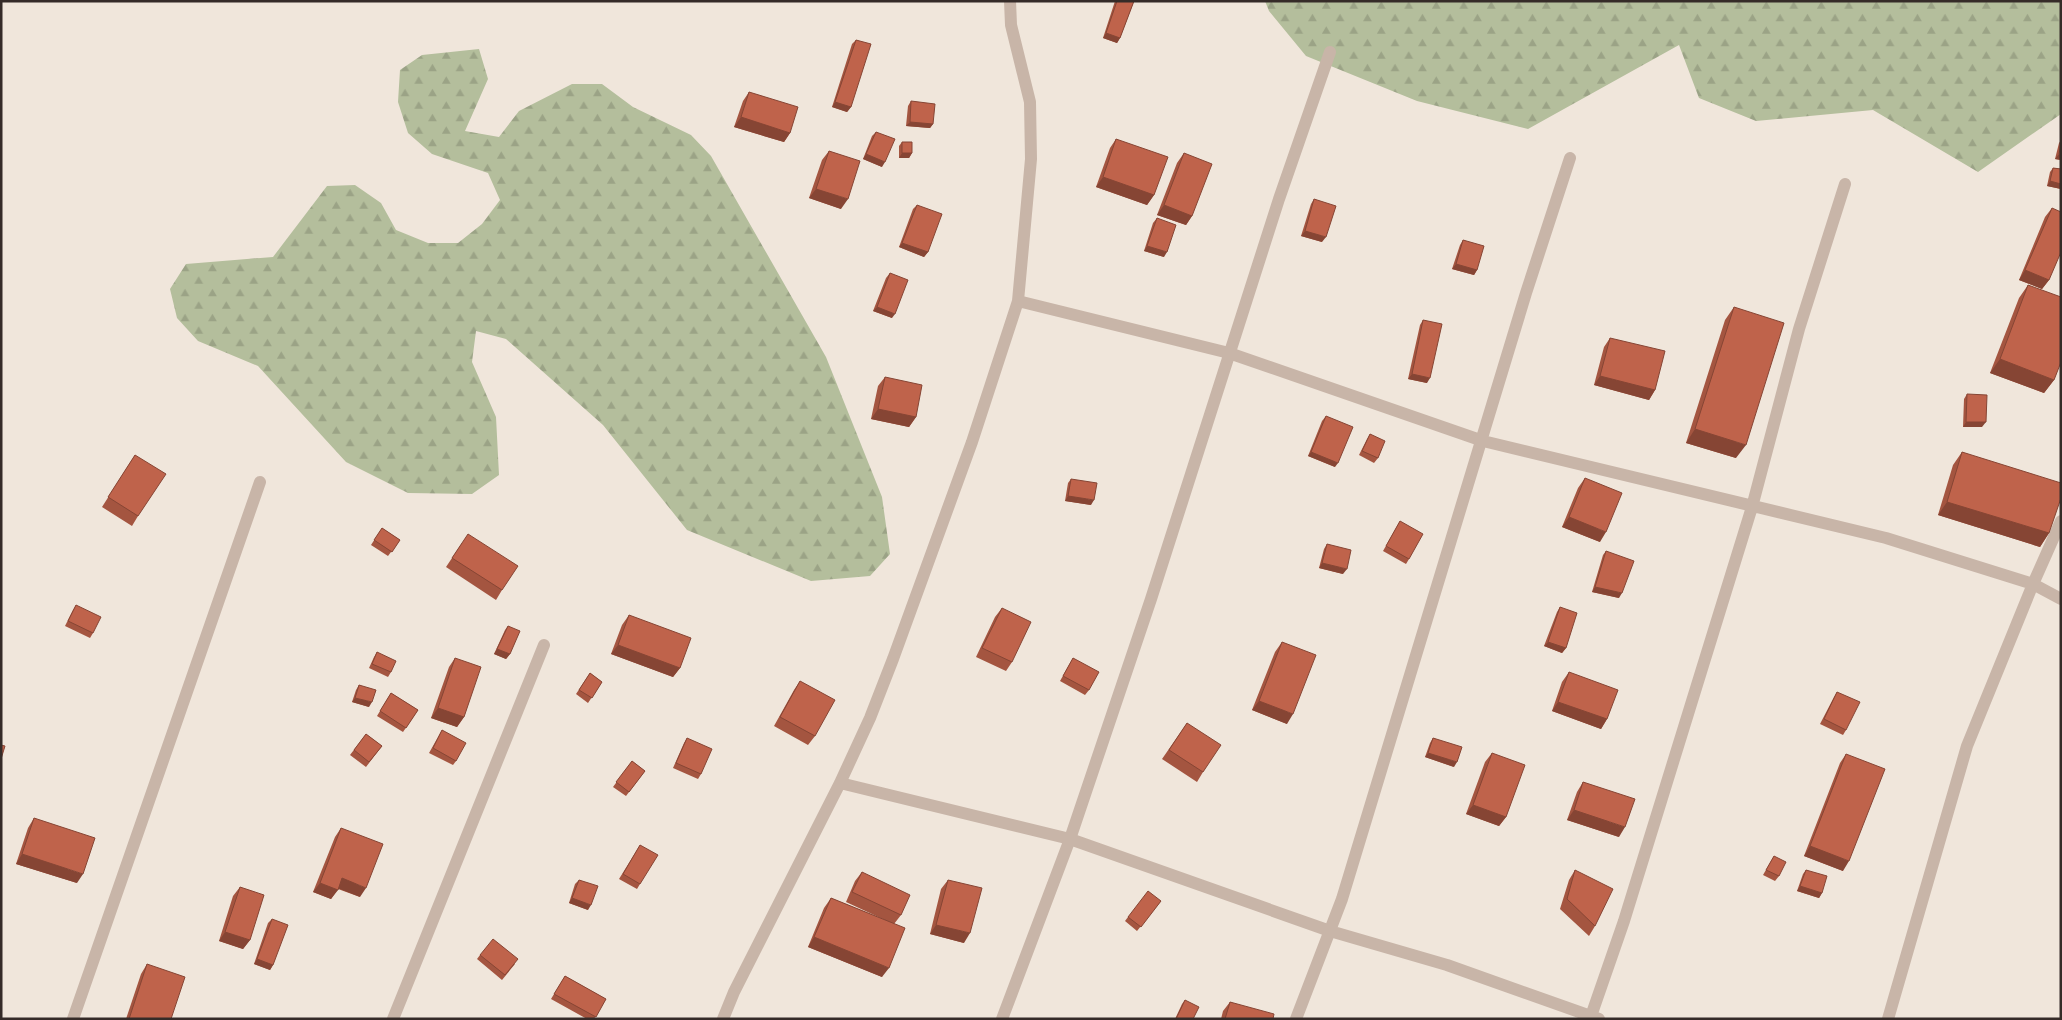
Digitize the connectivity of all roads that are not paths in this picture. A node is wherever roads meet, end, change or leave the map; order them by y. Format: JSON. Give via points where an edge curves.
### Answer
{"nodes":[{"id":1,"x":1010,"y":1,"type":"edge"},
{"id":2,"x":1330,"y":52,"type":"dead end"},
{"id":3,"x":1570,"y":158,"type":"dead end"},
{"id":4,"x":1845,"y":184,"type":"dead end"},
{"id":5,"x":1018,"y":301,"type":"junction"},
{"id":6,"x":1228,"y":353,"type":"junction"},
{"id":7,"x":1483,"y":441,"type":"junction"},
{"id":8,"x":260,"y":482,"type":"dead end"},
{"id":9,"x":1752,"y":507,"type":"junction"},
{"id":10,"x":2061,"y":521,"type":"edge"},
{"id":11,"x":2033,"y":584,"type":"junction"},
{"id":12,"x":2061,"y":599,"type":"edge"},
{"id":13,"x":544,"y":645,"type":"dead end"},
{"id":14,"x":840,"y":783,"type":"junction"},
{"id":15,"x":1070,"y":839,"type":"junction"},
{"id":16,"x":1330,"y":931,"type":"junction"},
{"id":17,"x":1594,"y":1018,"type":"edge"},
{"id":18,"x":73,"y":1019,"type":"edge"},
{"id":19,"x":393,"y":1019,"type":"edge"},
{"id":20,"x":723,"y":1019,"type":"edge"},
{"id":21,"x":1002,"y":1019,"type":"edge"},
{"id":22,"x":1296,"y":1019,"type":"edge"},
{"id":23,"x":1888,"y":1019,"type":"edge"}],
"edges":[{"from":1,"to":5,"type":"street","via":[[1012,25],[1030,102],[1031,158]]},
{"from":2,"to":6,"type":"street"},
{"from":3,"to":7,"type":"street"},
{"from":4,"to":9,"type":"street","via":[[1798,329]]},
{"from":5,"to":6,"type":"street"},
{"from":5,"to":14,"type":"street","via":[[972,442],[893,659]]},
{"from":6,"to":7,"type":"street"},
{"from":6,"to":15,"type":"street"},
{"from":7,"to":9,"type":"street"},
{"from":7,"to":16,"type":"street"},
{"from":8,"to":18,"type":"street"},
{"from":9,"to":11,"type":"street","via":[[1886,538]]},
{"from":9,"to":17,"type":"street"},
{"from":10,"to":11,"type":"street"},
{"from":11,"to":12,"type":"street"},
{"from":11,"to":23,"type":"street","via":[[1967,746]]},
{"from":13,"to":19,"type":"street"},
{"from":14,"to":15,"type":"street"},
{"from":14,"to":20,"type":"street"},
{"from":15,"to":16,"type":"street"},
{"from":15,"to":21,"type":"street"},
{"from":16,"to":17,"type":"street","via":[[1447,965]]},
{"from":16,"to":22,"type":"street"}]}
